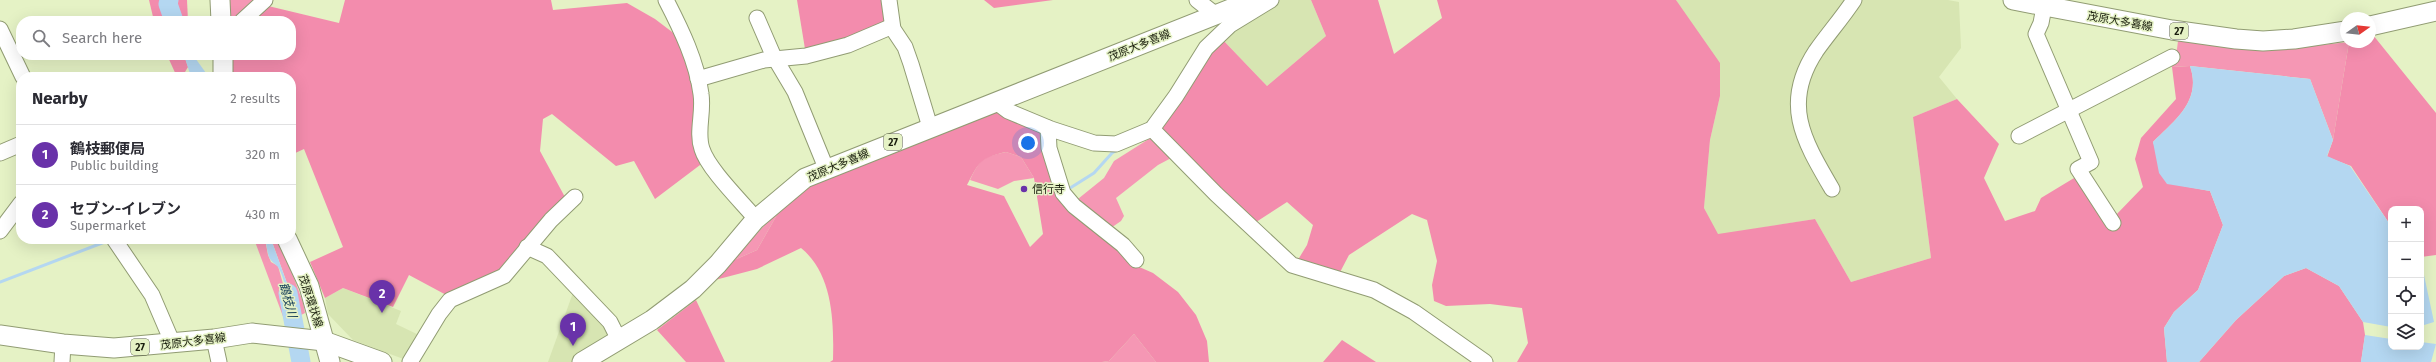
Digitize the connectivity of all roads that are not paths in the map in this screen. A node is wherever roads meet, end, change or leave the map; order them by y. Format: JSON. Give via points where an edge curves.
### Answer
{"nodes":[{"id":1,"x":220,"y":0,"type":"edge"},
{"id":2,"x":265,"y":0,"type":"edge"},
{"id":3,"x":666,"y":0,"type":"edge"},
{"id":4,"x":889,"y":0,"type":"edge"},
{"id":5,"x":1197,"y":0,"type":"edge"},
{"id":6,"x":1253,"y":0,"type":"edge"},
{"id":7,"x":1271,"y":0,"type":"edge"},
{"id":8,"x":1854,"y":0,"type":"edge"},
{"id":9,"x":2019,"y":1,"type":"edge"},
{"id":10,"x":2044,"y":7,"type":"junction"},
{"id":11,"x":2436,"y":11,"type":"edge"},
{"id":12,"x":1216,"y":15,"type":"junction"},
{"id":13,"x":221,"y":16,"type":"edge"},
{"id":14,"x":247,"y":16,"type":"edge"},
{"id":15,"x":757,"y":18,"type":"dead end"},
{"id":16,"x":2376,"y":25,"type":"edge"},
{"id":17,"x":0,"y":29,"type":"edge"},
{"id":18,"x":893,"y":29,"type":"junction"},
{"id":19,"x":2340,"y":32,"type":"edge"},
{"id":20,"x":2172,"y":57,"type":"dead end"},
{"id":21,"x":776,"y":59,"type":"junction"},
{"id":22,"x":223,"y":60,"type":"edge"},
{"id":23,"x":21,"y":72,"type":"edge"},
{"id":24,"x":223,"y":72,"type":"edge"},
{"id":25,"x":698,"y":79,"type":"junction"},
{"id":26,"x":996,"y":102,"type":"junction"},
{"id":27,"x":2070,"y":111,"type":"junction"},
{"id":28,"x":930,"y":127,"type":"junction"},
{"id":29,"x":1048,"y":128,"type":"junction"},
{"id":30,"x":1152,"y":129,"type":"junction"},
{"id":31,"x":2019,"y":136,"type":"dead end"},
{"id":32,"x":16,"y":146,"type":"edge"},
{"id":33,"x":0,"y":153,"type":"edge"},
{"id":34,"x":826,"y":168,"type":"junction"},
{"id":35,"x":1832,"y":189,"type":"dead end"},
{"id":36,"x":576,"y":197,"type":"dead end"},
{"id":37,"x":16,"y":210,"type":"edge"},
{"id":38,"x":756,"y":219,"type":"junction"},
{"id":39,"x":2113,"y":223,"type":"dead end"},
{"id":40,"x":0,"y":231,"type":"edge"},
{"id":41,"x":117,"y":244,"type":"edge"},
{"id":42,"x":288,"y":244,"type":"edge"},
{"id":43,"x":527,"y":247,"type":"junction"},
{"id":44,"x":1136,"y":260,"type":"dead end"},
{"id":45,"x":0,"y":335,"type":"edge"},
{"id":46,"x":214,"y":339,"type":"junction"},
{"id":47,"x":620,"y":340,"type":"junction"},
{"id":48,"x":317,"y":341,"type":"junction"},
{"id":49,"x":173,"y":344,"type":"junction"},
{"id":50,"x":62,"y":353,"type":"edge"},
{"id":51,"x":219,"y":362,"type":"edge"},
{"id":52,"x":330,"y":362,"type":"edge"},
{"id":53,"x":382,"y":362,"type":"edge"},
{"id":54,"x":410,"y":362,"type":"edge"},
{"id":55,"x":582,"y":362,"type":"edge"},
{"id":56,"x":1485,"y":362,"type":"edge"}],
"edges":[{"from":1,"to":13,"type":"main road"},
{"from":2,"to":14,"type":"street"},
{"from":3,"to":25,"type":"street","via":[[680,28]]},
{"from":4,"to":18,"type":"street"},
{"from":5,"to":12,"type":"street"},
{"from":6,"to":12,"type":"main road","name":"茂原大多喜線","number":"27"},
{"from":7,"to":30,"type":"street","via":[[1230,25],[1206,48]]},
{"from":8,"to":35,"type":"street","via":[[1804,70],[1798,96],[1798,114],[1806,136]]},
{"from":9,"to":10,"type":"main road","name":"茂原大多喜線","number":"27"},
{"from":10,"to":19,"type":"main road","name":"茂原大多喜線","number":"27","via":[[2236,39],[2294,39]]},
{"from":10,"to":27,"type":"street","via":[[2036,34]]},
{"from":11,"to":16,"type":"main road"},
{"from":12,"to":26,"type":"main road","name":"茂原大多喜線","number":"27"},
{"from":15,"to":21,"type":"street"},
{"from":17,"to":23,"type":"street"},
{"from":18,"to":21,"type":"street","via":[[888,28],[848,45],[806,56]]},
{"from":18,"to":28,"type":"street","via":[[905,47]]},
{"from":20,"to":27,"type":"street"},
{"from":21,"to":25,"type":"street","via":[[764,60]]},
{"from":21,"to":34,"type":"street","via":[[795,92]]},
{"from":22,"to":24,"type":"main road"},
{"from":25,"to":38,"type":"street","via":[[701,95],[702,150],[710,164]]},
{"from":26,"to":28,"type":"main road","name":"茂原大多喜線","number":"27"},
{"from":26,"to":29,"type":"street","via":[[1008,111]]},
{"from":27,"to":31,"type":"street"},
{"from":27,"to":39,"type":"street","via":[[2091,162],[2078,169]]},
{"from":28,"to":34,"type":"main road","name":"茂原大多喜線","number":"27"},
{"from":29,"to":30,"type":"street","via":[[1107,145],[1116,144]]},
{"from":29,"to":44,"type":"street","via":[[1049,148],[1063,193],[1074,206],[1123,245]]},
{"from":30,"to":56,"type":"street","via":[[1216,194],[1292,265],[1374,290],[1414,312]]},
{"from":32,"to":33,"type":"street"},
{"from":34,"to":38,"type":"main road","name":"茂原大多喜線","number":"27","via":[[805,178]]},
{"from":36,"to":43,"type":"street"},
{"from":37,"to":40,"type":"street"},
{"from":38,"to":47,"type":"main road","name":"茂原大多喜線","number":"27","via":[[693,289]]},
{"from":41,"to":49,"type":"street","via":[[152,295]]},
{"from":42,"to":48,"type":"main road","name":"茂原環状線","via":[[309,286]]},
{"from":43,"to":47,"type":"street","via":[[547,256],[610,322]]},
{"from":43,"to":54,"type":"street","via":[[504,276],[450,300]]},
{"from":45,"to":50,"type":"main road","name":"茂原大多喜線","number":"27"},
{"from":46,"to":48,"type":"main road","name":"茂原大多喜線","number":"27","via":[[252,333]]},
{"from":46,"to":49,"type":"main road","name":"茂原大多喜線","number":"27"},
{"from":46,"to":51,"type":"street"},
{"from":47,"to":55,"type":"main road","name":"茂原大多喜線","number":"27"},
{"from":48,"to":52,"type":"main road","name":"茂原環状線"},
{"from":48,"to":53,"type":"main road","name":"茂原大多喜線","number":"27"},
{"from":49,"to":50,"type":"main road","name":"茂原大多喜線","number":"27"}]}
